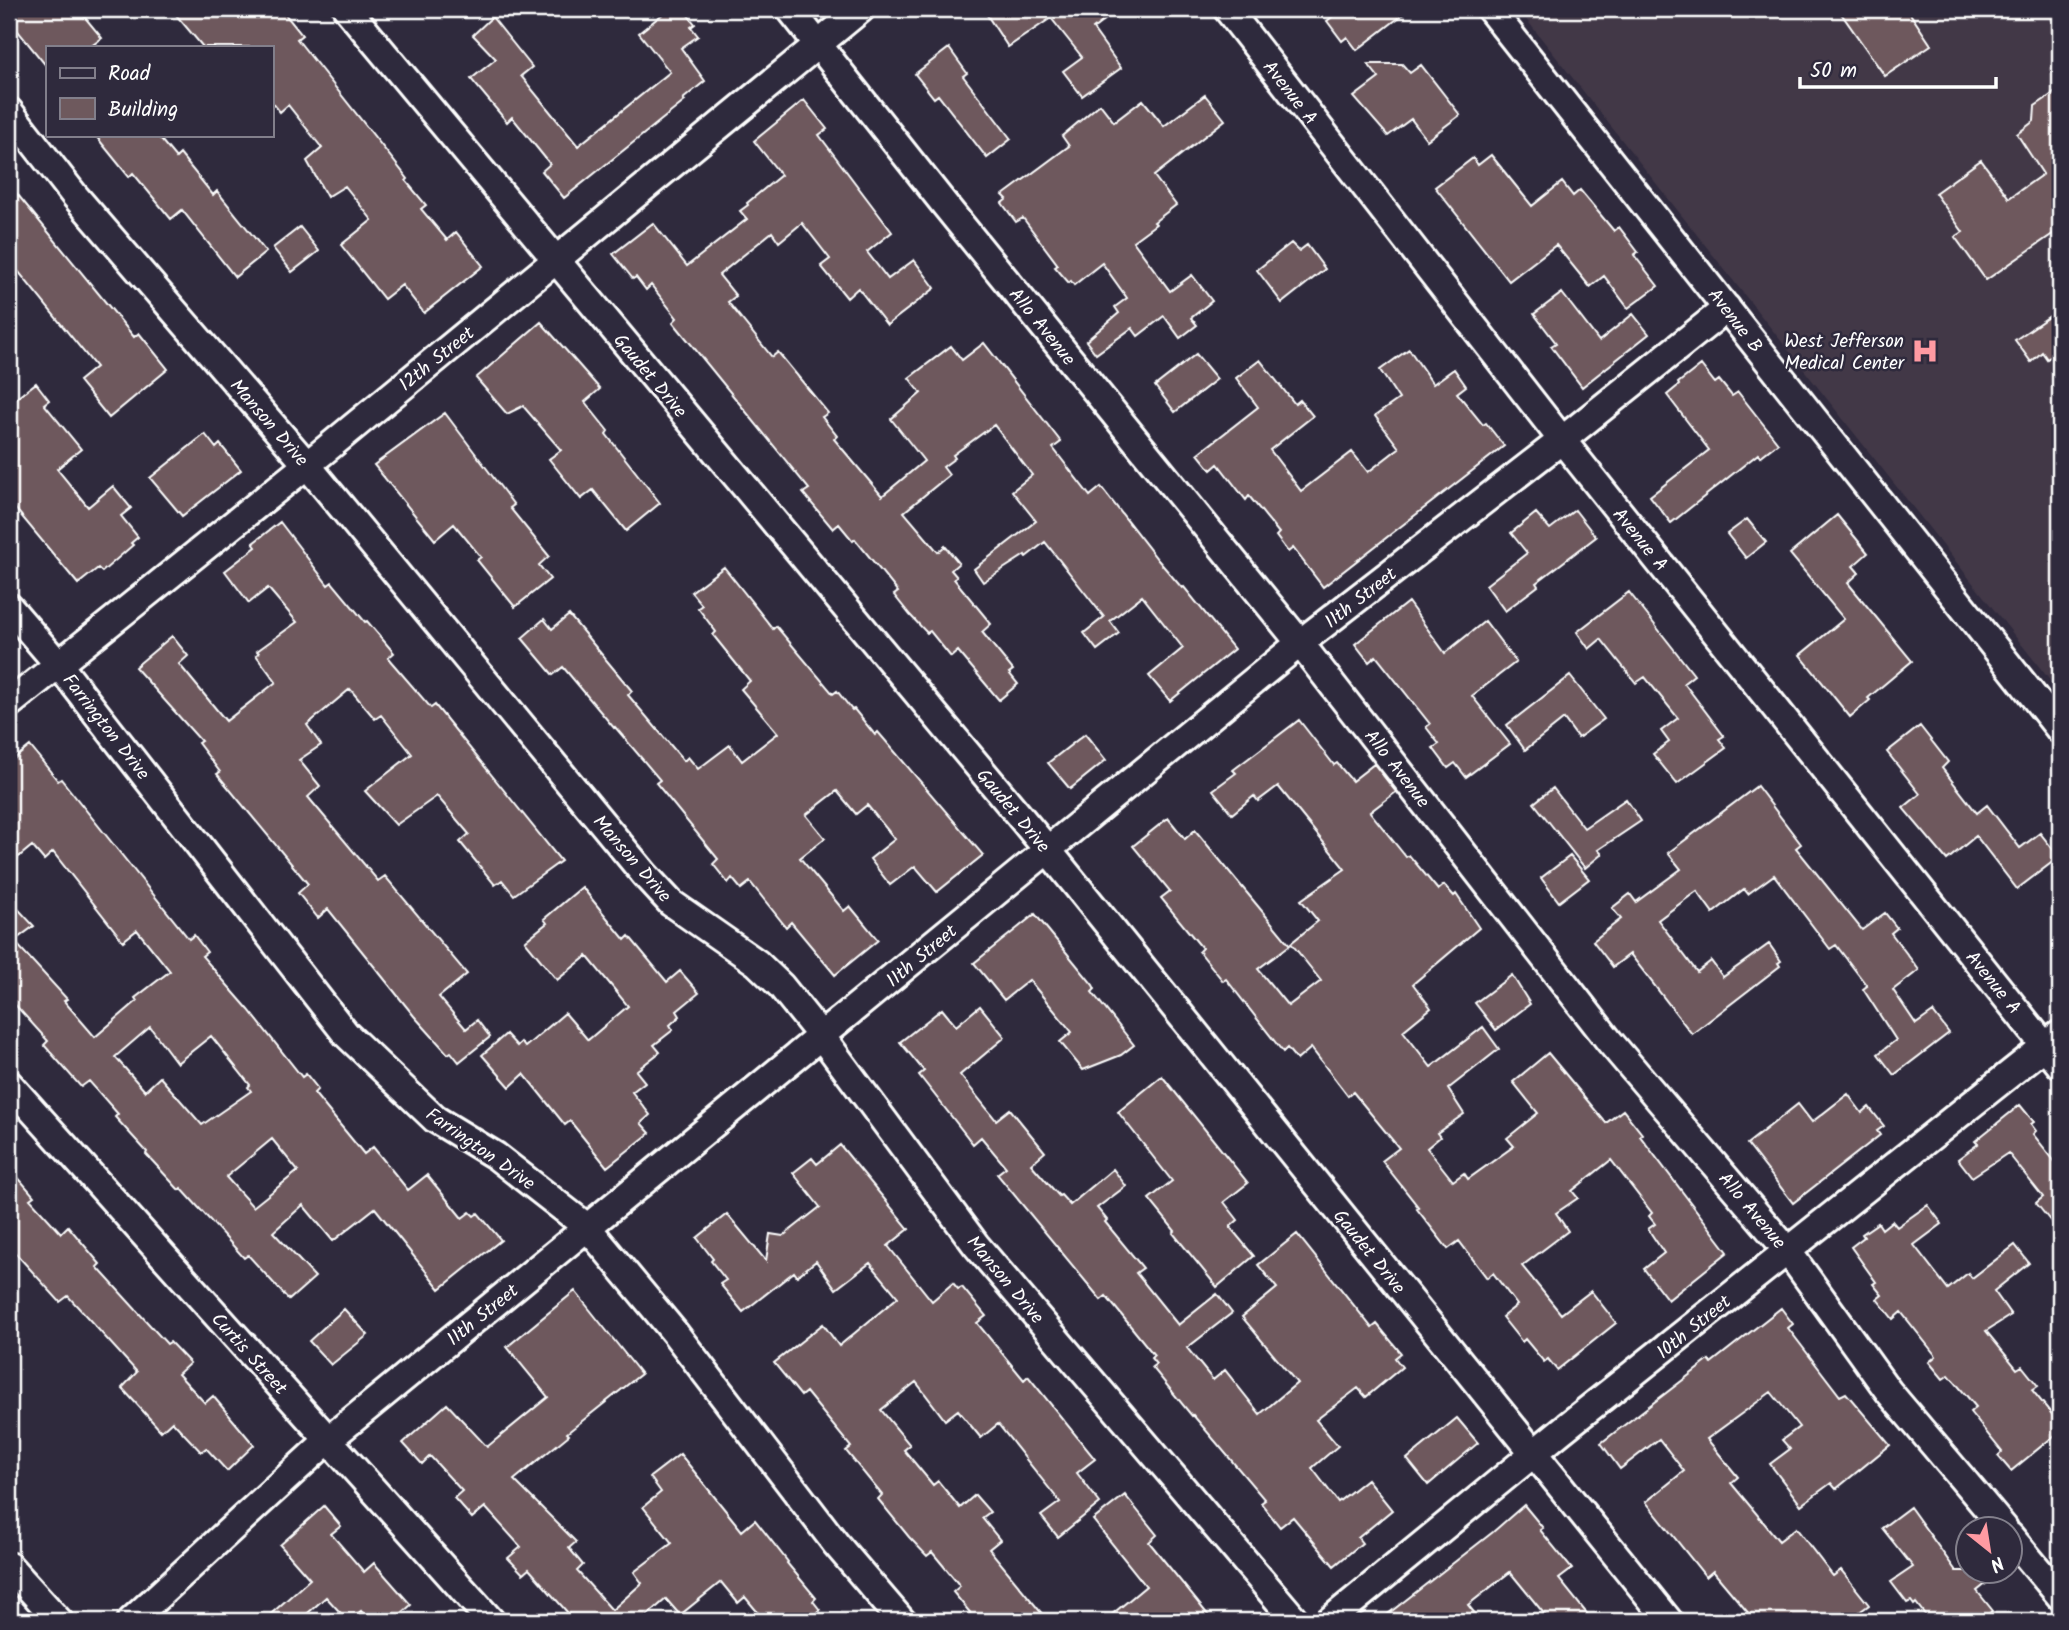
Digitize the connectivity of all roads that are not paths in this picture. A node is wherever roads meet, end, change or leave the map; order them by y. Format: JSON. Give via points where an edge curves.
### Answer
{"nodes":[{"id":1,"x":347,"y":9,"type":"edge"},
{"id":2,"x":790,"y":9,"type":"edge"},
{"id":3,"x":861,"y":9,"type":"edge"},
{"id":4,"x":1227,"y":9,"type":"edge"},
{"id":5,"x":1490,"y":9,"type":"edge"},
{"id":6,"x":817,"y":43,"type":"junction"},
{"id":7,"x":9,"y":111,"type":"edge"},
{"id":8,"x":555,"y":260,"type":"junction"},
{"id":9,"x":1727,"y":308,"type":"junction"},
{"id":10,"x":1562,"y":440,"type":"junction"},
{"id":11,"x":307,"y":465,"type":"junction"},
{"id":12,"x":9,"y":607,"type":"edge"},
{"id":13,"x":1300,"y":643,"type":"junction"},
{"id":14,"x":58,"y":664,"type":"junction"},
{"id":15,"x":9,"y":704,"type":"edge"},
{"id":16,"x":2060,"y":730,"type":"edge"},
{"id":17,"x":1047,"y":849,"type":"junction"},
{"id":18,"x":822,"y":1037,"type":"junction"},
{"id":19,"x":2055,"y":1048,"type":"edge"},
{"id":20,"x":9,"y":1084,"type":"edge"},
{"id":21,"x":587,"y":1227,"type":"junction"},
{"id":22,"x":1787,"y":1250,"type":"junction"},
{"id":23,"x":328,"y":1440,"type":"junction"},
{"id":24,"x":1532,"y":1454,"type":"junction"},
{"id":25,"x":1992,"y":1514,"type":"edge"},
{"id":26,"x":2024,"y":1553,"type":"edge"},
{"id":27,"x":9,"y":1566,"type":"edge"},
{"id":28,"x":2060,"y":1596,"type":"edge"},
{"id":29,"x":59,"y":1621,"type":"edge"},
{"id":30,"x":131,"y":1621,"type":"edge"},
{"id":31,"x":491,"y":1621,"type":"edge"},
{"id":32,"x":902,"y":1621,"type":"edge"},
{"id":33,"x":1296,"y":1621,"type":"edge"},
{"id":34,"x":1329,"y":1621,"type":"edge"},
{"id":35,"x":1669,"y":1621,"type":"edge"}],
"edges":[{"from":1,"to":8,"type":"street","name":"Gaudet Drive"},
{"from":2,"to":6,"type":"street","name":"Allo Avenue"},
{"from":3,"to":6,"type":"street","name":"12th Street"},
{"from":4,"to":10,"type":"street","name":"Avenue A"},
{"from":5,"to":9,"type":"street","name":"Avenue B"},
{"from":6,"to":8,"type":"street","name":"12th Street"},
{"from":6,"to":13,"type":"street","name":"Allo Avenue"},
{"from":7,"to":11,"type":"street","name":"Manson Drive","via":[[75,196]]},
{"from":8,"to":11,"type":"street","name":"12th Street"},
{"from":8,"to":17,"type":"street","name":"Gaudet Drive"},
{"from":9,"to":10,"type":"street","name":"11th Street"},
{"from":9,"to":16,"type":"street","name":"Avenue B"},
{"from":10,"to":13,"type":"street","name":"11th Street"},
{"from":10,"to":19,"type":"street","name":"Avenue A"},
{"from":11,"to":14,"type":"street","name":"12th Street"},
{"from":11,"to":18,"type":"street","name":"Manson Drive","via":[[645,875],[671,903],[757,963]]},
{"from":12,"to":14,"type":"street","name":"Farrington Drive"},
{"from":13,"to":17,"type":"street","name":"11th Street"},
{"from":13,"to":22,"type":"street","name":"Allo Avenue","via":[[1610,1042]]},
{"from":14,"to":15,"type":"street","name":"12th Street"},
{"from":14,"to":21,"type":"street","name":"Farrington Drive","via":[[346,1034],[435,1119],[496,1156]]},
{"from":17,"to":18,"type":"street","name":"11th Street"},
{"from":17,"to":24,"type":"street","name":"Gaudet Drive"},
{"from":18,"to":21,"type":"street","name":"11th Street"},
{"from":18,"to":33,"type":"street","name":"Manson Drive","via":[[976,1245]]},
{"from":19,"to":22,"type":"street","name":"10th Street"},
{"from":20,"to":23,"type":"street","name":"Curtis Street"},
{"from":21,"to":23,"type":"street","name":"11th Street"},
{"from":21,"to":32,"type":"street","name":"Farrington Drive"},
{"from":22,"to":24,"type":"street","name":"10th Street"},
{"from":22,"to":25,"type":"street","name":"Allo Avenue","via":[[1889,1392]]},
{"from":23,"to":30,"type":"street","name":"11th Street"},
{"from":23,"to":31,"type":"street","name":"Curtis Street"},
{"from":24,"to":34,"type":"street","name":"10th Street"},
{"from":24,"to":35,"type":"street","name":"Gaudet Drive"},
{"from":26,"to":28,"type":"street"},
{"from":27,"to":29,"type":"street"}]}
